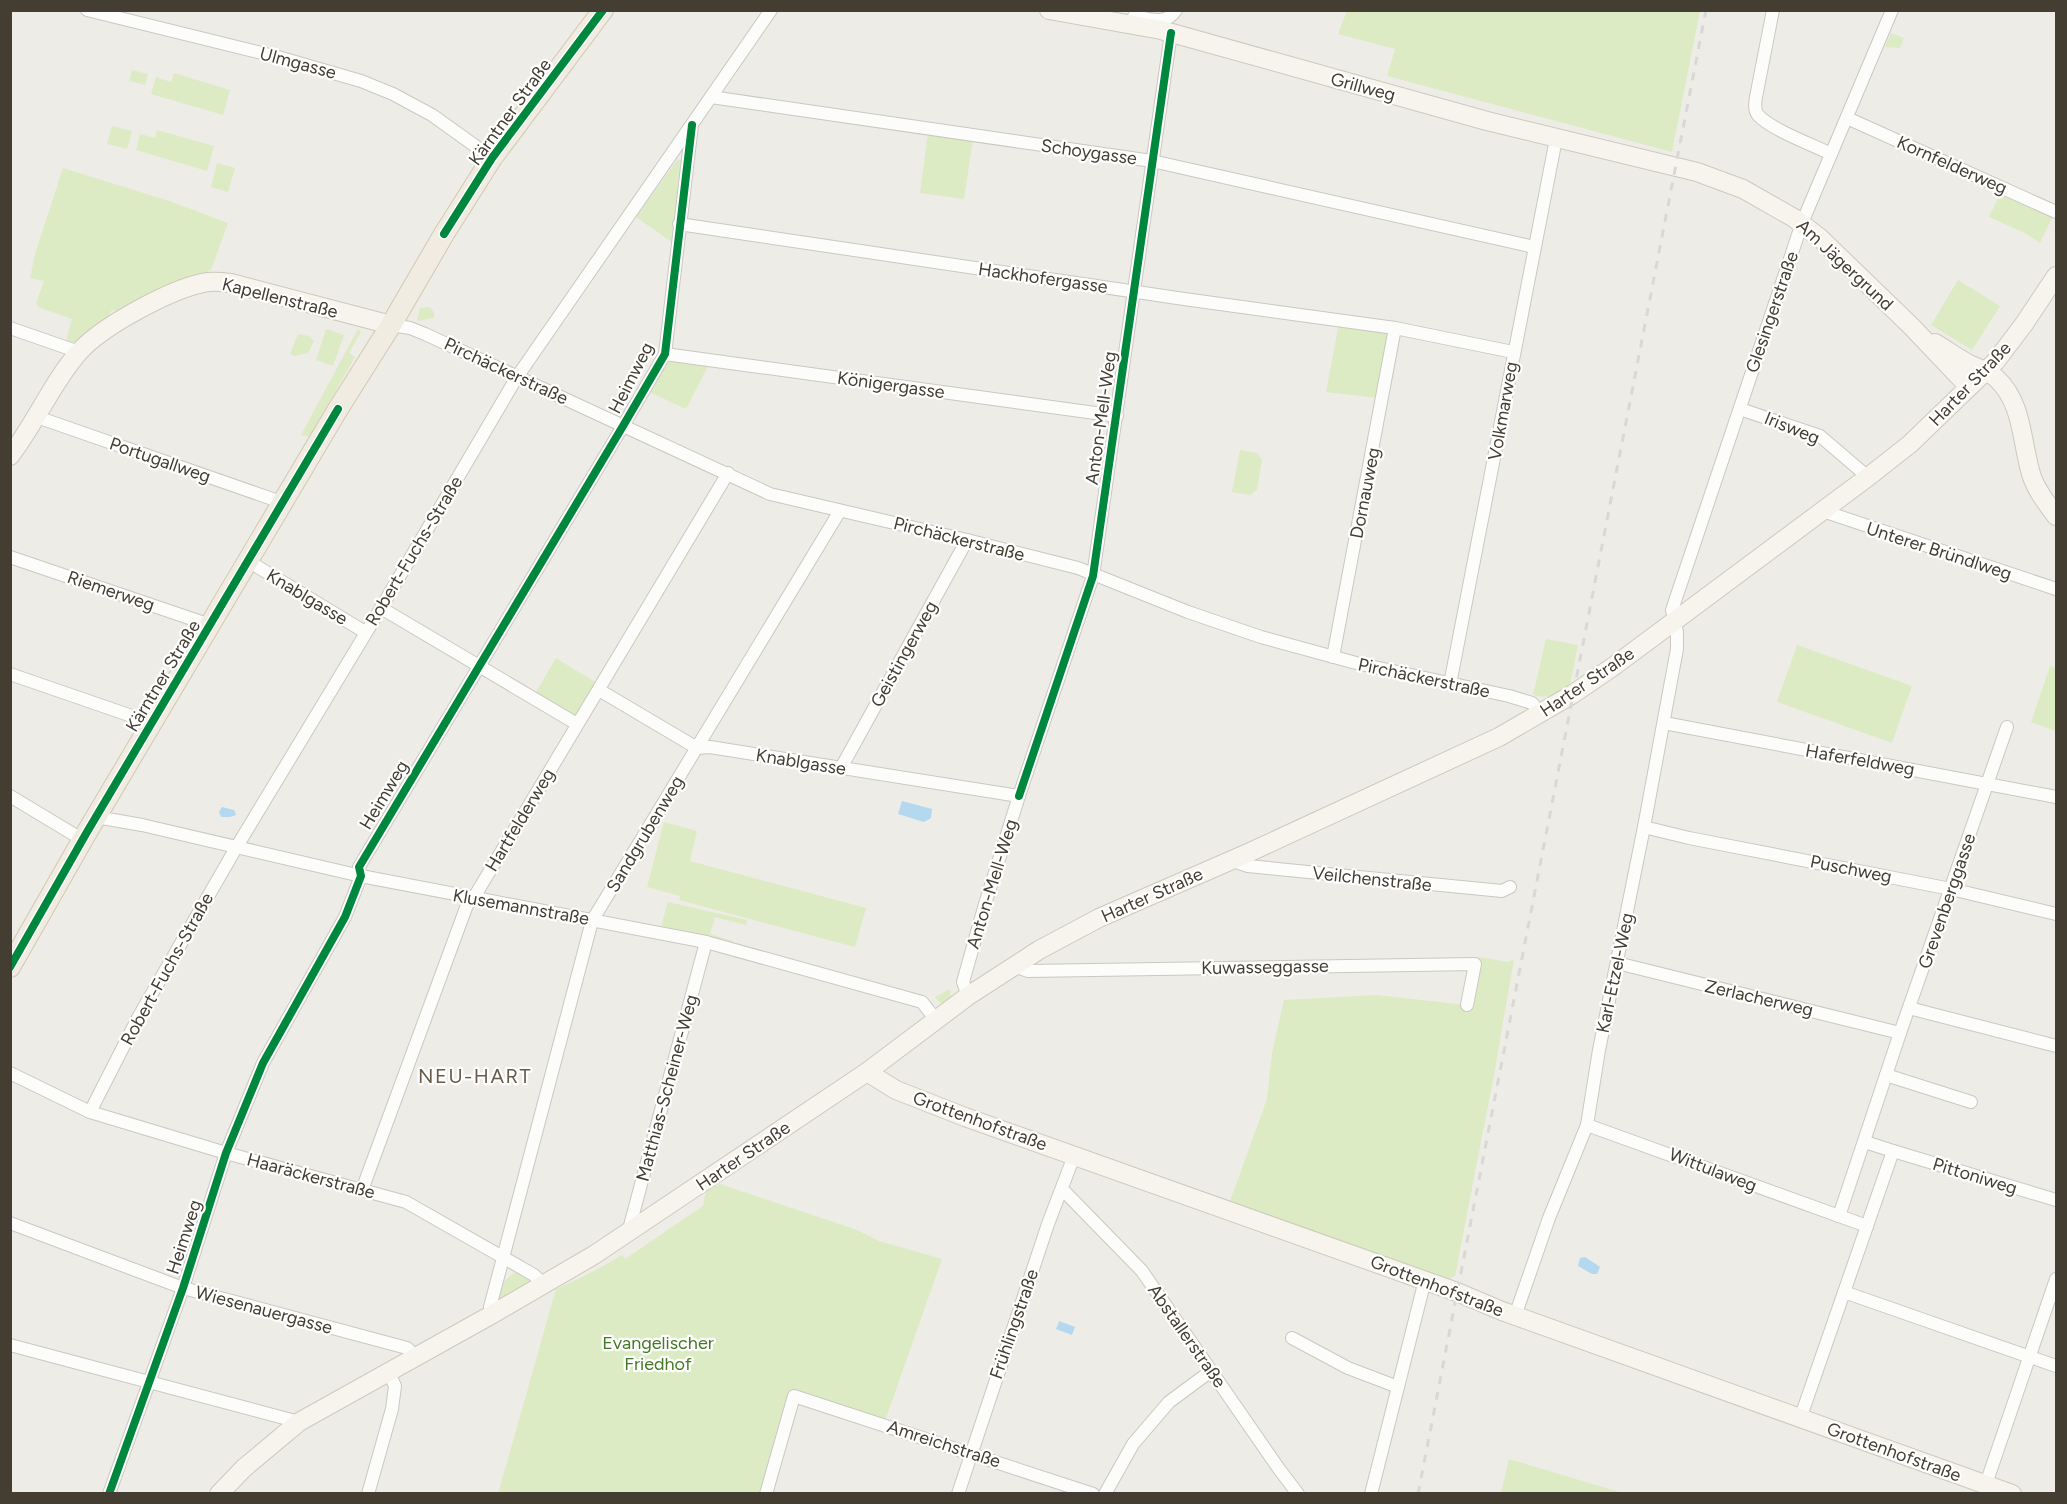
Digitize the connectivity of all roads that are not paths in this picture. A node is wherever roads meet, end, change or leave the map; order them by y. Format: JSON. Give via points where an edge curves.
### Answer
{"nodes":[{"id":1,"x":87,"y":10,"type":"edge"},
{"id":2,"x":603,"y":10,"type":"edge"},
{"id":3,"x":771,"y":10,"type":"edge"},
{"id":4,"x":1049,"y":10,"type":"edge"},
{"id":5,"x":1100,"y":10,"type":"edge"},
{"id":6,"x":1176,"y":10,"type":"edge"},
{"id":7,"x":1773,"y":10,"type":"edge"},
{"id":8,"x":1892,"y":10,"type":"edge"},
{"id":9,"x":1171,"y":33,"type":"junction"},
{"id":10,"x":711,"y":97,"type":"junction"},
{"id":11,"x":1847,"y":118,"type":"junction"},
{"id":12,"x":692,"y":124,"type":"junction"},
{"id":13,"x":1556,"y":139,"type":"junction"},
{"id":14,"x":1830,"y":154,"type":"junction"},
{"id":15,"x":492,"y":158,"type":"junction"},
{"id":16,"x":1152,"y":160,"type":"junction"},
{"id":17,"x":1676,"y":167,"type":"joint"},
{"id":18,"x":2056,"y":212,"type":"edge"},
{"id":19,"x":1802,"y":223,"type":"junction"},
{"id":20,"x":679,"y":224,"type":"junction"},
{"id":21,"x":1534,"y":247,"type":"junction"},
{"id":22,"x":2056,"y":276,"type":"edge"},
{"id":23,"x":1134,"y":291,"type":"junction"},
{"id":24,"x":391,"y":325,"type":"junction"},
{"id":25,"x":1912,"y":327,"type":"junction"},
{"id":26,"x":10,"y":328,"type":"edge"},
{"id":27,"x":1395,"y":328,"type":"junction"},
{"id":28,"x":79,"y":352,"type":"junction"},
{"id":29,"x":1513,"y":352,"type":"junction"},
{"id":30,"x":665,"y":354,"type":"junction"},
{"id":31,"x":1986,"y":371,"type":"junction"},
{"id":32,"x":517,"y":377,"type":"junction"},
{"id":33,"x":1968,"y":387,"type":"junction"},
{"id":34,"x":1740,"y":409,"type":"junction"},
{"id":35,"x":37,"y":417,"type":"junction"},
{"id":36,"x":1117,"y":417,"type":"junction"},
{"id":37,"x":623,"y":426,"type":"junction"},
{"id":38,"x":10,"y":456,"type":"edge"},
{"id":39,"x":728,"y":473,"type":"junction"},
{"id":40,"x":1868,"y":477,"type":"junction"},
{"id":41,"x":284,"y":503,"type":"junction"},
{"id":42,"x":838,"y":510,"type":"junction"},
{"id":43,"x":1823,"y":511,"type":"junction"},
{"id":44,"x":2056,"y":516,"type":"edge"},
{"id":45,"x":967,"y":540,"type":"junction"},
{"id":46,"x":10,"y":557,"type":"edge"},
{"id":47,"x":249,"y":561,"type":"junction"},
{"id":48,"x":1093,"y":576,"type":"junction"},
{"id":49,"x":2056,"y":589,"type":"edge"},
{"id":50,"x":381,"y":608,"type":"junction"},
{"id":51,"x":1674,"y":621,"type":"junction"},
{"id":52,"x":210,"y":625,"type":"junction"},
{"id":53,"x":365,"y":632,"type":"junction"},
{"id":54,"x":1334,"y":657,"type":"junction"},
{"id":55,"x":478,"y":666,"type":"junction"},
{"id":56,"x":10,"y":674,"type":"edge"},
{"id":57,"x":1450,"y":684,"type":"junction"},
{"id":58,"x":599,"y":690,"type":"junction"},
{"id":59,"x":1540,"y":713,"type":"junction"},
{"id":60,"x":152,"y":723,"type":"junction"},
{"id":61,"x":1664,"y":723,"type":"junction"},
{"id":62,"x":577,"y":724,"type":"junction"},
{"id":63,"x":2007,"y":727,"type":"dead end"},
{"id":64,"x":697,"y":748,"type":"junction"},
{"id":65,"x":841,"y":768,"type":"junction"},
{"id":66,"x":1988,"y":784,"type":"junction"},
{"id":67,"x":1018,"y":796,"type":"junction"},
{"id":68,"x":2056,"y":797,"type":"edge"},
{"id":69,"x":14,"y":798,"type":"edge"},
{"id":70,"x":96,"y":817,"type":"junction"},
{"id":71,"x":1644,"y":827,"type":"junction"},
{"id":72,"x":83,"y":840,"type":"junction"},
{"id":73,"x":236,"y":848,"type":"junction"},
{"id":74,"x":1235,"y":858,"type":"junction"},
{"id":75,"x":361,"y":876,"type":"junction"},
{"id":76,"x":1510,"y":887,"type":"dead end"},
{"id":77,"x":1951,"y":889,"type":"junction"},
{"id":78,"x":473,"y":899,"type":"junction"},
{"id":79,"x":2056,"y":914,"type":"edge"},
{"id":80,"x":592,"y":921,"type":"junction"},
{"id":81,"x":706,"y":942,"type":"junction"},
{"id":82,"x":13,"y":955,"type":"edge"},
{"id":83,"x":1617,"y":963,"type":"junction"},
{"id":84,"x":1014,"y":966,"type":"junction"},
{"id":85,"x":968,"y":996,"type":"junction"},
{"id":86,"x":1467,"y":1005,"type":"dead end"},
{"id":87,"x":1909,"y":1008,"type":"junction"},
{"id":88,"x":936,"y":1020,"type":"junction"},
{"id":89,"x":1900,"y":1033,"type":"junction"},
{"id":90,"x":2056,"y":1046,"type":"edge"},
{"id":91,"x":10,"y":1072,"type":"edge"},
{"id":92,"x":867,"y":1072,"type":"junction"},
{"id":93,"x":1886,"y":1075,"type":"junction"},
{"id":94,"x":1971,"y":1102,"type":"dead end"},
{"id":95,"x":90,"y":1112,"type":"junction"},
{"id":96,"x":1587,"y":1125,"type":"junction"},
{"id":97,"x":1865,"y":1142,"type":"junction"},
{"id":98,"x":1893,"y":1151,"type":"junction"},
{"id":99,"x":226,"y":1153,"type":"junction"},
{"id":100,"x":1074,"y":1156,"type":"junction"},
{"id":101,"x":1062,"y":1189,"type":"junction"},
{"id":102,"x":362,"y":1190,"type":"junction"},
{"id":103,"x":2056,"y":1200,"type":"edge"},
{"id":104,"x":1839,"y":1216,"type":"junction"},
{"id":105,"x":10,"y":1223,"type":"edge"},
{"id":106,"x":1867,"y":1226,"type":"junction"},
{"id":107,"x":628,"y":1233,"type":"junction"},
{"id":108,"x":503,"y":1258,"type":"junction"},
{"id":109,"x":2056,"y":1279,"type":"edge"},
{"id":110,"x":1425,"y":1280,"type":"junction"},
{"id":111,"x":544,"y":1285,"type":"junction"},
{"id":112,"x":183,"y":1288,"type":"junction"},
{"id":113,"x":1844,"y":1292,"type":"junction"},
{"id":114,"x":491,"y":1315,"type":"junction"},
{"id":115,"x":1515,"y":1316,"type":"junction"},
{"id":116,"x":1292,"y":1338,"type":"dead end"},
{"id":117,"x":10,"y":1345,"type":"edge"},
{"id":118,"x":415,"y":1356,"type":"junction"},
{"id":119,"x":2031,"y":1357,"type":"junction"},
{"id":120,"x":2056,"y":1366,"type":"edge"},
{"id":121,"x":388,"y":1371,"type":"junction"},
{"id":122,"x":1210,"y":1371,"type":"junction"},
{"id":123,"x":150,"y":1383,"type":"junction"},
{"id":124,"x":1398,"y":1387,"type":"junction"},
{"id":125,"x":1800,"y":1419,"type":"junction"},
{"id":126,"x":299,"y":1422,"type":"junction"},
{"id":127,"x":971,"y":1452,"type":"junction"},
{"id":128,"x":1986,"y":1484,"type":"junction"},
{"id":129,"x":110,"y":1494,"type":"edge"},
{"id":130,"x":219,"y":1494,"type":"edge"},
{"id":131,"x":368,"y":1494,"type":"edge"},
{"id":132,"x":766,"y":1494,"type":"edge"},
{"id":133,"x":958,"y":1494,"type":"edge"},
{"id":134,"x":1093,"y":1494,"type":"edge"},
{"id":135,"x":1105,"y":1494,"type":"edge"},
{"id":136,"x":1298,"y":1494,"type":"edge"},
{"id":137,"x":1371,"y":1494,"type":"edge"},
{"id":138,"x":2012,"y":1494,"type":"edge"}],
"edges":[{"from":1,"to":15,"type":"street","name":"Ulmgasse","via":[[361,81],[432,115]]},
{"from":2,"to":15,"type":"main road","name":"Kärntner Straße"},
{"from":3,"to":10,"type":"street","name":"Robert-Fuchs-Straße"},
{"from":4,"to":9,"type":"main road","name":"Grillweg"},
{"from":5,"to":6,"type":"street","via":[[1164,20]]},
{"from":7,"to":14,"type":"street","via":[[1756,97],[1757,114],[1767,123]]},
{"from":8,"to":11,"type":"street","name":"Glesingerstraße"},
{"from":9,"to":13,"type":"main road","name":"Grillweg"},
{"from":9,"to":16,"type":"street","name":"Anton-Mell-Weg"},
{"from":10,"to":12,"type":"street","name":"Robert-Fuchs-Straße"},
{"from":10,"to":16,"type":"street","name":"Schoygasse"},
{"from":11,"to":14,"type":"street","name":"Glesingerstraße"},
{"from":11,"to":18,"type":"street","name":"Kornfelderweg"},
{"from":12,"to":20,"type":"street","name":"Heimweg"},
{"from":12,"to":32,"type":"street","name":"Robert-Fuchs-Straße"},
{"from":13,"to":17,"type":"main road","name":"Grillweg"},
{"from":13,"to":21,"type":"street","name":"Volkmarweg"},
{"from":14,"to":19,"type":"street","name":"Glesingerstraße"},
{"from":15,"to":24,"type":"main road","name":"Kärntner Straße"},
{"from":16,"to":21,"type":"street","name":"Schoygasse"},
{"from":16,"to":23,"type":"street","name":"Anton-Mell-Weg"},
{"from":17,"to":19,"type":"main road","name":"Am Jägergrund","via":[[1743,189]]},
{"from":19,"to":25,"type":"main road","name":"Am Jägergrund"},
{"from":19,"to":34,"type":"street","name":"Glesingerstraße"},
{"from":20,"to":23,"type":"street","name":"Hackhofergasse"},
{"from":20,"to":30,"type":"street","name":"Heimweg"},
{"from":21,"to":29,"type":"street","name":"Volkmarweg"},
{"from":22,"to":31,"type":"main road","name":"Harter Straße"},
{"from":23,"to":27,"type":"street","name":"Hackhofergasse"},
{"from":23,"to":36,"type":"street","name":"Anton-Mell-Weg"},
{"from":24,"to":28,"type":"main road","name":"Kapellenstraße","via":[[231,283],[209,282],[154,302],[97,336]]},
{"from":24,"to":32,"type":"street","name":"Pirchäckerstraße","via":[[425,334]]},
{"from":24,"to":41,"type":"main road","name":"Kärntner Straße"},
{"from":25,"to":31,"type":"main road","name":"Am Jägergrund"},
{"from":25,"to":33,"type":"main road","name":"Am Jägergrund"},
{"from":26,"to":28,"type":"street"},
{"from":27,"to":29,"type":"street","name":"Hackhofergasse"},
{"from":27,"to":54,"type":"street","name":"Dornauweg"},
{"from":28,"to":35,"type":"main road","name":"Kapellenstraße"},
{"from":29,"to":57,"type":"street","name":"Volkmarweg"},
{"from":30,"to":36,"type":"street","name":"Königergasse"},
{"from":30,"to":37,"type":"street","name":"Heimweg"},
{"from":31,"to":33,"type":"main road","name":"Harter Straße"},
{"from":31,"to":44,"type":"main road","name":"Am Jägergrund","via":[[1998,380],[2013,402],[2032,478]]},
{"from":32,"to":37,"type":"street","name":"Pirchäckerstraße"},
{"from":32,"to":50,"type":"street","name":"Robert-Fuchs-Straße"},
{"from":33,"to":40,"type":"main road","name":"Harter Straße","via":[[1910,444]]},
{"from":34,"to":40,"type":"street","name":"Irisweg","via":[[1820,436]]},
{"from":34,"to":51,"type":"street","name":"Glesingerstraße","via":[[1672,610]]},
{"from":35,"to":38,"type":"main road","name":"Kapellenstraße"},
{"from":35,"to":41,"type":"street","name":"Portugallweg"},
{"from":36,"to":48,"type":"street","name":"Anton-Mell-Weg"},
{"from":37,"to":39,"type":"street","name":"Pirchäckerstraße"},
{"from":37,"to":55,"type":"street","name":"Heimweg"},
{"from":39,"to":42,"type":"street","name":"Pirchäckerstraße","via":[[771,494]]},
{"from":39,"to":58,"type":"street","name":"Hartfelderweg"},
{"from":40,"to":43,"type":"main road","name":"Harter Straße"},
{"from":41,"to":47,"type":"main road","name":"Kärntner Straße"},
{"from":42,"to":45,"type":"street","name":"Pirchäckerstraße"},
{"from":42,"to":64,"type":"street","name":"Sandgrubenweg"},
{"from":43,"to":49,"type":"street","name":"Unterer Bründlweg"},
{"from":43,"to":51,"type":"main road","name":"Harter Straße"},
{"from":45,"to":48,"type":"street","name":"Pirchäckerstraße","via":[[1078,568]]},
{"from":45,"to":65,"type":"street","name":"Geistingerweg"},
{"from":46,"to":52,"type":"street","name":"Riemerweg"},
{"from":47,"to":52,"type":"main road","name":"Kärntner Straße"},
{"from":47,"to":53,"type":"street","name":"Knablgasse"},
{"from":48,"to":54,"type":"street","name":"Pirchäckerstraße","via":[[1261,637]]},
{"from":48,"to":67,"type":"street","name":"Anton-Mell-Weg"},
{"from":50,"to":53,"type":"street","name":"Robert-Fuchs-Straße"},
{"from":50,"to":55,"type":"street"},
{"from":51,"to":59,"type":"main road","name":"Harter Straße","via":[[1614,666]]},
{"from":51,"to":61,"type":"street","name":"Karl-Etzel-Weg","via":[[1677,650]]},
{"from":52,"to":60,"type":"main road","name":"Kärntner Straße"},
{"from":53,"to":73,"type":"street","name":"Robert-Fuchs-Straße"},
{"from":54,"to":57,"type":"street","name":"Pirchäckerstraße"},
{"from":55,"to":62,"type":"street"},
{"from":55,"to":75,"type":"street","name":"Heimweg","via":[[359,867]]},
{"from":56,"to":60,"type":"street"},
{"from":57,"to":59,"type":"street","name":"Pirchäckerstraße","via":[[1528,701]]},
{"from":58,"to":62,"type":"street","name":"Hartfelderweg"},
{"from":58,"to":64,"type":"street","name":"Knablgasse"},
{"from":59,"to":74,"type":"main road","name":"Harter Straße","via":[[1499,737]]},
{"from":60,"to":70,"type":"main road","name":"Kärntner Straße"},
{"from":61,"to":66,"type":"street","name":"Haferfeldweg"},
{"from":61,"to":71,"type":"street","name":"Karl-Etzel-Weg"},
{"from":62,"to":78,"type":"street","name":"Hartfelderweg"},
{"from":63,"to":66,"type":"street","name":"Grevenberggasse"},
{"from":64,"to":65,"type":"street","name":"Knablgasse"},
{"from":64,"to":80,"type":"street","name":"Sandgrubenweg"},
{"from":65,"to":67,"type":"street","name":"Knablgasse"},
{"from":66,"to":68,"type":"street","name":"Haferfeldweg"},
{"from":66,"to":77,"type":"street","name":"Grevenberggasse"},
{"from":67,"to":85,"type":"street","name":"Anton-Mell-Weg","via":[[963,982]]},
{"from":69,"to":72,"type":"street"},
{"from":70,"to":72,"type":"main road","name":"Kärntner Straße"},
{"from":70,"to":73,"type":"street","name":"Klusemannstraße"},
{"from":71,"to":77,"type":"street","name":"Puschweg"},
{"from":71,"to":83,"type":"street","name":"Karl-Etzel-Weg"},
{"from":72,"to":82,"type":"main road","name":"Kärntner Straße"},
{"from":73,"to":75,"type":"street","name":"Klusemannstraße"},
{"from":73,"to":95,"type":"street","name":"Robert-Fuchs-Straße","via":[[139,1016]]},
{"from":74,"to":76,"type":"street","name":"Veilchenstraße","via":[[1248,866],[1502,891]]},
{"from":74,"to":84,"type":"main road","name":"Harter Straße","via":[[1099,918]]},
{"from":75,"to":78,"type":"street","name":"Klusemannstraße"},
{"from":75,"to":99,"type":"street","name":"Heimweg","via":[[345,916],[263,1063]]},
{"from":77,"to":79,"type":"street","name":"Puschweg"},
{"from":77,"to":87,"type":"street","name":"Grevenberggasse"},
{"from":78,"to":80,"type":"street","name":"Klusemannstraße"},
{"from":78,"to":102,"type":"street","name":"Hartfelderweg","via":[[467,905]]},
{"from":80,"to":81,"type":"street","name":"Klusemannstraße"},
{"from":80,"to":108,"type":"street","name":"Sandgrubenweg"},
{"from":81,"to":88,"type":"street","name":"Klusemannstraße","via":[[911,998],[922,1002]]},
{"from":81,"to":107,"type":"street","name":"Matthias-Scheiner-Weg"},
{"from":83,"to":89,"type":"street","name":"Zerlacherweg"},
{"from":83,"to":96,"type":"street","name":"Karl-Etzel-Weg"},
{"from":84,"to":85,"type":"main road","name":"Harter Straße"},
{"from":84,"to":86,"type":"street","name":"Kuwasseggasse","via":[[1028,971],[1475,964]]},
{"from":85,"to":88,"type":"main road","name":"Harter Straße"},
{"from":87,"to":89,"type":"street","name":"Grevenberggasse"},
{"from":87,"to":90,"type":"street"},
{"from":88,"to":92,"type":"main road","name":"Harter Straße"},
{"from":89,"to":93,"type":"street","name":"Grevenberggasse"},
{"from":91,"to":95,"type":"street","name":"Haaräckerstraße"},
{"from":92,"to":100,"type":"main road","name":"Grottenhofstraße","via":[[896,1090]]},
{"from":92,"to":107,"type":"main road","name":"Harter Straße"},
{"from":93,"to":94,"type":"street"},
{"from":93,"to":97,"type":"street","name":"Grevenberggasse"},
{"from":95,"to":99,"type":"street","name":"Haaräckerstraße"},
{"from":96,"to":104,"type":"street","name":"Wittulaweg"},
{"from":96,"to":115,"type":"street","name":"Karl-Etzel-Weg"},
{"from":97,"to":98,"type":"street"},
{"from":97,"to":104,"type":"street","name":"Grevenberggasse"},
{"from":98,"to":103,"type":"street","name":"Pittoniweg"},
{"from":98,"to":106,"type":"street"},
{"from":99,"to":102,"type":"street","name":"Haaräckerstraße"},
{"from":99,"to":112,"type":"street","name":"Heimweg"},
{"from":100,"to":101,"type":"street","name":"Frühlingstraße"},
{"from":100,"to":110,"type":"main road","name":"Grottenhofstraße"},
{"from":101,"to":122,"type":"street","name":"Abstallerstraße","via":[[1142,1271]]},
{"from":101,"to":127,"type":"street","name":"Frühlingstraße"},
{"from":102,"to":108,"type":"street","name":"Haaräckerstraße","via":[[406,1202]]},
{"from":104,"to":106,"type":"street"},
{"from":105,"to":112,"type":"street","name":"Wiesenauergasse"},
{"from":106,"to":113,"type":"street"},
{"from":107,"to":111,"type":"main road","name":"Harter Straße"},
{"from":108,"to":111,"type":"street","name":"Haaräckerstraße"},
{"from":108,"to":114,"type":"street"},
{"from":109,"to":119,"type":"street"},
{"from":110,"to":115,"type":"main road","name":"Grottenhofstraße"},
{"from":110,"to":124,"type":"street"},
{"from":111,"to":114,"type":"main road","name":"Harter Straße"},
{"from":112,"to":118,"type":"street","name":"Wiesenauergasse","via":[[407,1348]]},
{"from":112,"to":123,"type":"street","name":"Heimweg"},
{"from":113,"to":119,"type":"street"},
{"from":113,"to":125,"type":"street"},
{"from":114,"to":118,"type":"main road","name":"Harter Straße"},
{"from":115,"to":125,"type":"main road","name":"Grottenhofstraße"},
{"from":116,"to":124,"type":"street","via":[[1348,1368]]},
{"from":117,"to":123,"type":"street"},
{"from":118,"to":121,"type":"main road","name":"Harter Straße"},
{"from":119,"to":120,"type":"street"},
{"from":119,"to":128,"type":"street"},
{"from":121,"to":126,"type":"main road","name":"Harter Straße"},
{"from":121,"to":131,"type":"street","via":[[395,1386],[392,1409]]},
{"from":122,"to":135,"type":"street","via":[[1169,1402],[1147,1427]]},
{"from":122,"to":136,"type":"street","name":"Abstallerstraße"},
{"from":123,"to":126,"type":"street"},
{"from":123,"to":129,"type":"street","name":"Heimweg"},
{"from":124,"to":137,"type":"street"},
{"from":125,"to":128,"type":"main road","name":"Grottenhofstraße"},
{"from":126,"to":130,"type":"main road","name":"Harter Straße"},
{"from":127,"to":132,"type":"street","name":"Amreichstraße","via":[[794,1396]]},
{"from":127,"to":133,"type":"street","name":"Frühlingstraße"},
{"from":127,"to":134,"type":"street","name":"Amreichstraße"},
{"from":128,"to":138,"type":"main road","name":"Grottenhofstraße"}]}
